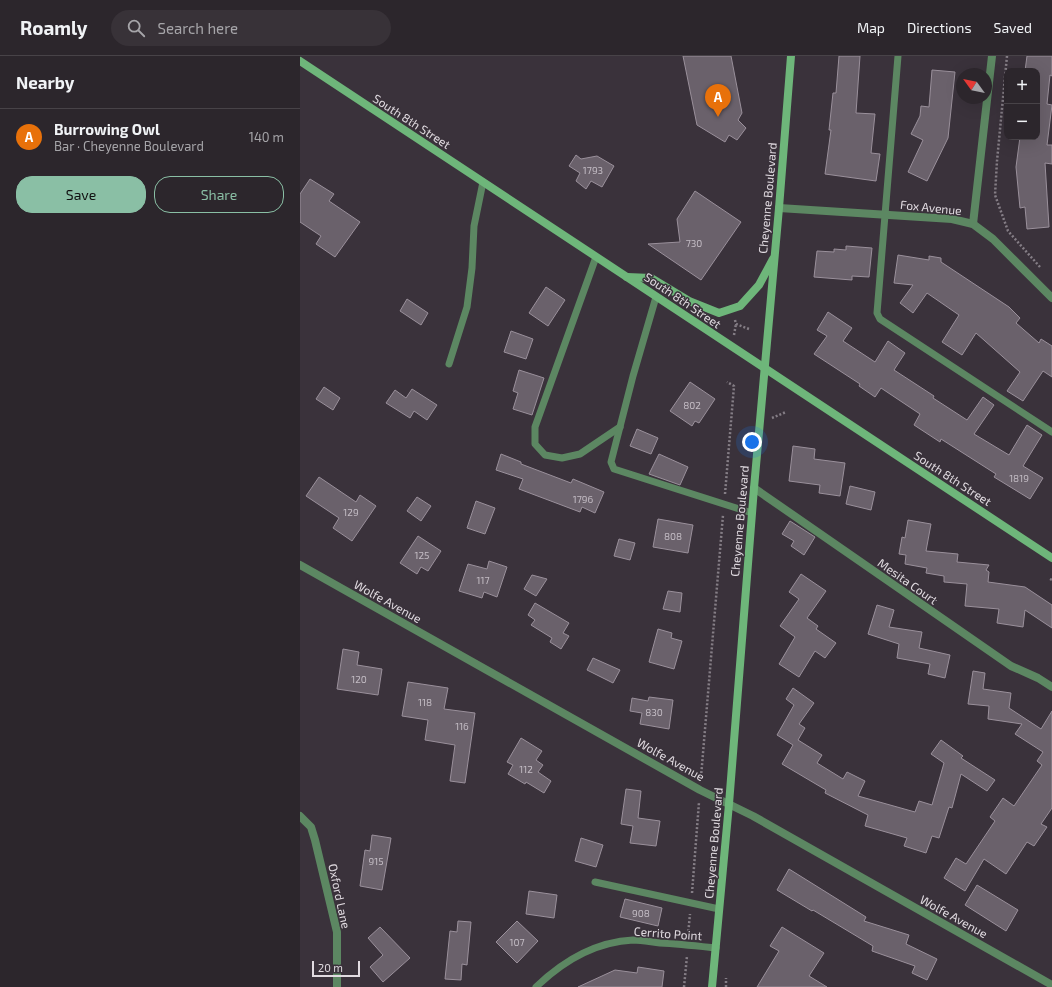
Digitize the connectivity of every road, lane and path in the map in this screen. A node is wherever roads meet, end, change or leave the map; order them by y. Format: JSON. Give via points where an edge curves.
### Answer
{"nodes":[{"id":1,"x":791,"y":56,"type":"edge"},
{"id":2,"x":898,"y":56,"type":"edge"},
{"id":3,"x":992,"y":56,"type":"edge"},
{"id":4,"x":1007,"y":56,"type":"edge"},
{"id":5,"x":300,"y":61,"type":"edge"},
{"id":6,"x":483,"y":182,"type":"junction"},
{"id":7,"x":779,"y":208,"type":"junction"},
{"id":8,"x":886,"y":215,"type":"junction"},
{"id":9,"x":973,"y":224,"type":"junction"},
{"id":10,"x":596,"y":257,"type":"junction"},
{"id":11,"x":775,"y":257,"type":"junction"},
{"id":12,"x":1041,"y":268,"type":"dead end"},
{"id":13,"x":627,"y":277,"type":"junction"},
{"id":14,"x":656,"y":297,"type":"junction"},
{"id":15,"x":1052,"y":298,"type":"edge"},
{"id":16,"x":734,"y":318,"type":"dead end"},
{"id":17,"x":736,"y":324,"type":"junction"},
{"id":18,"x":749,"y":329,"type":"dead end"},
{"id":19,"x":734,"y":336,"type":"dead end"},
{"id":20,"x":448,"y":364,"type":"dead end"},
{"id":21,"x":765,"y":369,"type":"junction"},
{"id":22,"x":727,"y":382,"type":"dead end"},
{"id":23,"x":620,"y":427,"type":"junction"},
{"id":24,"x":1052,"y":432,"type":"edge"},
{"id":25,"x":754,"y":488,"type":"junction"},
{"id":26,"x":724,"y":504,"type":"junction"},
{"id":27,"x":752,"y":513,"type":"junction"},
{"id":28,"x":1052,"y":558,"type":"edge"},
{"id":29,"x":300,"y":565,"type":"edge"},
{"id":30,"x":1052,"y":687,"type":"edge"},
{"id":31,"x":700,"y":790,"type":"junction"},
{"id":32,"x":729,"y":804,"type":"junction"},
{"id":33,"x":300,"y":816,"type":"edge"},
{"id":34,"x":595,"y":882,"type":"dead end"},
{"id":35,"x":691,"y":903,"type":"junction"},
{"id":36,"x":719,"y":909,"type":"junction"},
{"id":37,"x":687,"y":945,"type":"junction"},
{"id":38,"x":716,"y":948,"type":"junction"},
{"id":39,"x":1052,"y":985,"type":"edge"},
{"id":40,"x":338,"y":987,"type":"edge"},
{"id":41,"x":536,"y":987,"type":"edge"},
{"id":42,"x":684,"y":987,"type":"edge"},
{"id":43,"x":712,"y":987,"type":"edge"}],
"edges":[{"from":1,"to":7,"type":"main road","name":"Cheyenne Boulevard"},
{"from":2,"to":8,"type":"lane"},
{"from":3,"to":9,"type":"street"},
{"from":4,"to":12,"type":"path","via":[[995,195],[1008,232]]},
{"from":5,"to":6,"type":"main road","name":"South 8th Street"},
{"from":6,"to":10,"type":"main road","name":"South 8th Street"},
{"from":6,"to":20,"type":"lane","via":[[474,226],[467,307]]},
{"from":7,"to":8,"type":"street","name":"Fox Avenue"},
{"from":7,"to":11,"type":"main road","name":"Cheyenne Boulevard"},
{"from":8,"to":9,"type":"street","name":"Fox Avenue","via":[[952,219]]},
{"from":8,"to":24,"type":"lane","via":[[877,313],[880,319]]},
{"from":9,"to":15,"type":"street","name":"Fox Avenue","via":[[992,239]]},
{"from":10,"to":13,"type":"main road","name":"South 8th Street"},
{"from":10,"to":23,"type":"lane","via":[[535,427],[535,444],[545,455],[562,458],[580,454]]},
{"from":11,"to":13,"type":"main road","via":[[759,286],[740,306],[719,313],[689,302],[651,278]]},
{"from":11,"to":21,"type":"main road","name":"Cheyenne Boulevard"},
{"from":13,"to":14,"type":"main road","name":"South 8th Street"},
{"from":14,"to":21,"type":"main road","name":"South 8th Street"},
{"from":14,"to":23,"type":"lane"},
{"from":16,"to":17,"type":"path"},
{"from":17,"to":18,"type":"path"},
{"from":17,"to":19,"type":"path"},
{"from":21,"to":25,"type":"main road","name":"Cheyenne Boulevard"},
{"from":21,"to":28,"type":"main road","name":"South 8th Street"},
{"from":22,"to":26,"type":"path","via":[[734,386]]},
{"from":23,"to":26,"type":"lane","via":[[611,462],[614,469]]},
{"from":25,"to":27,"type":"main road","name":"Cheyenne Boulevard"},
{"from":25,"to":30,"type":"street","name":"Mesita Court","via":[[1011,666]]},
{"from":26,"to":27,"type":"lane"},
{"from":26,"to":31,"type":"path"},
{"from":27,"to":32,"type":"main road","name":"Cheyenne Boulevard"},
{"from":29,"to":31,"type":"street","name":"Wolfe Avenue"},
{"from":31,"to":32,"type":"street","name":"Wolfe Avenue"},
{"from":31,"to":35,"type":"path"},
{"from":32,"to":36,"type":"main road","name":"Cheyenne Boulevard"},
{"from":32,"to":39,"type":"street","name":"Wolfe Avenue"},
{"from":33,"to":40,"type":"street","name":"Oxford Lane","via":[[310,827],[316,840],[337,932]]},
{"from":34,"to":35,"type":"lane"},
{"from":35,"to":36,"type":"lane"},
{"from":35,"to":37,"type":"path"},
{"from":36,"to":38,"type":"main road","name":"Cheyenne Boulevard"},
{"from":37,"to":38,"type":"lane","name":"Cerrito Point"},
{"from":37,"to":41,"type":"lane","name":"Cerrito Point","via":[[633,940],[607,944],[566,961]]},
{"from":37,"to":42,"type":"path"},
{"from":38,"to":43,"type":"main road","name":"Cheyenne Boulevard"}]}
